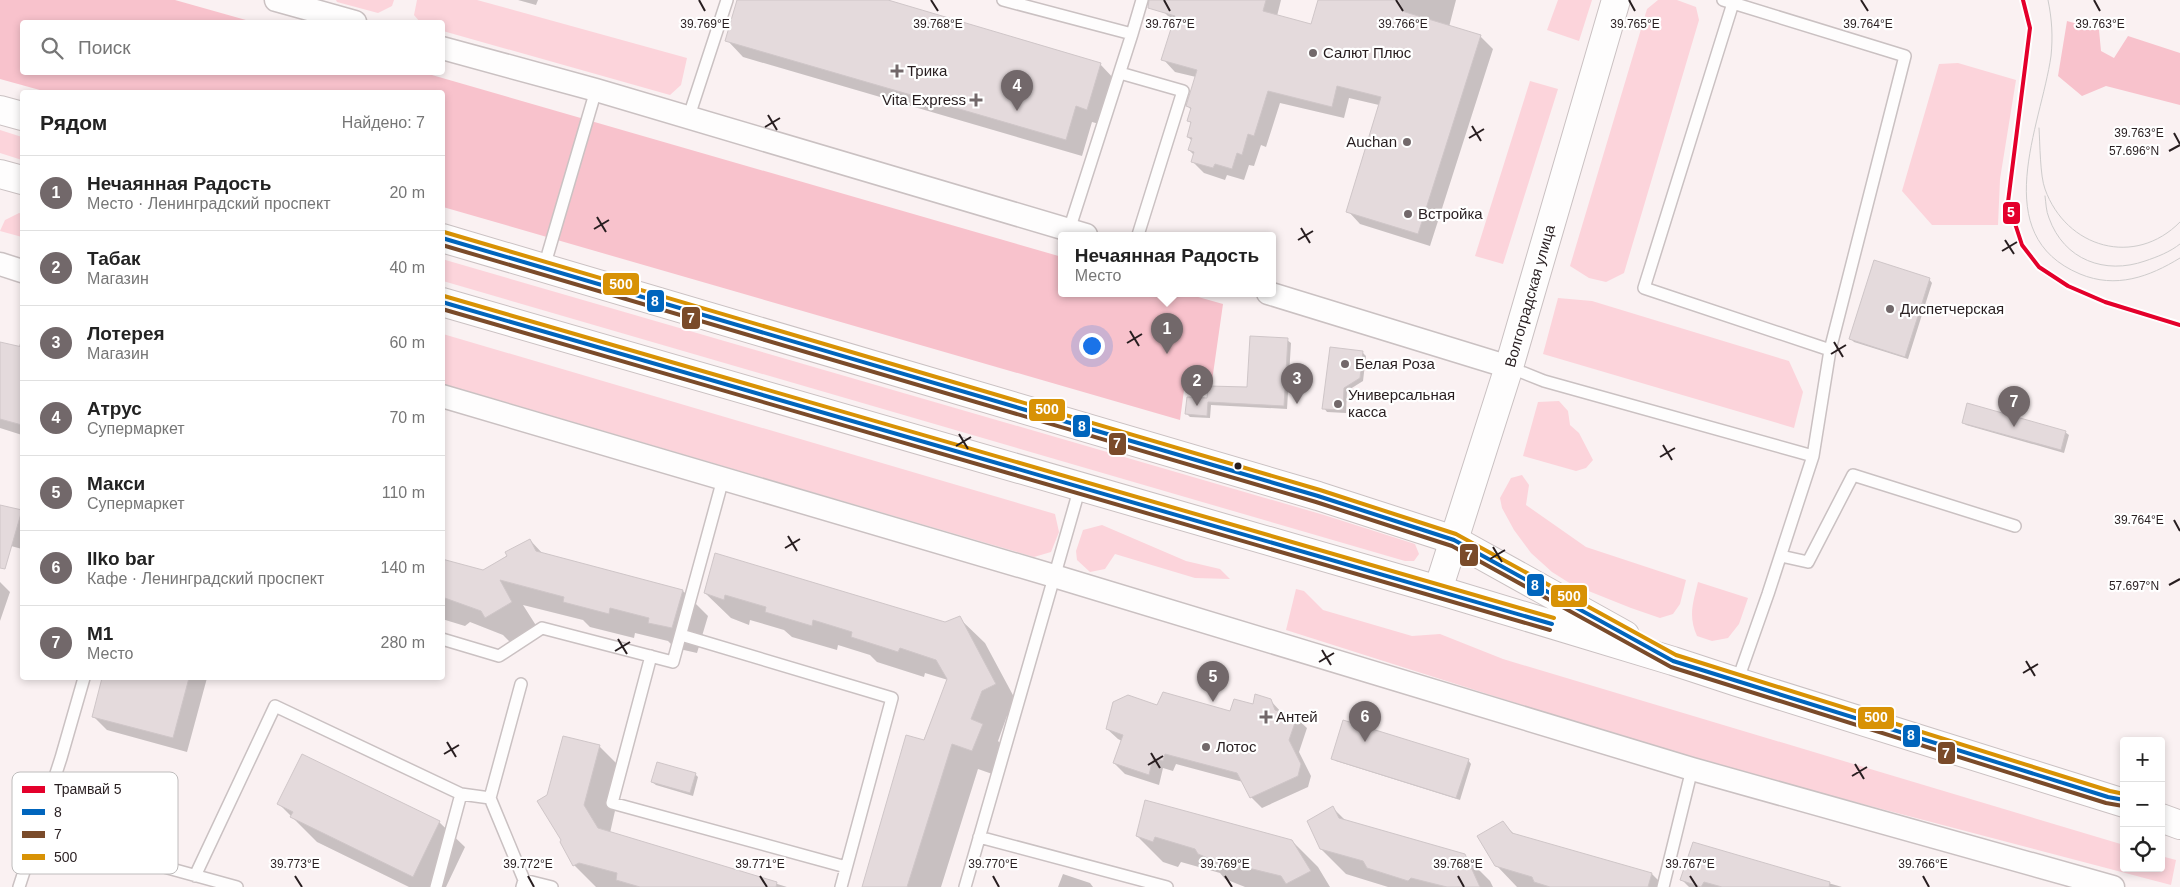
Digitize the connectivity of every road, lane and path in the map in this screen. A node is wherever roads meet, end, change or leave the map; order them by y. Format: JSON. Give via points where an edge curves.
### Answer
{"nodes":[{"id":1,"x":276,"y":0,"type":"edge"},
{"id":2,"x":727,"y":0,"type":"edge"},
{"id":3,"x":1003,"y":0,"type":"edge"},
{"id":4,"x":1142,"y":0,"type":"edge"},
{"id":5,"x":1616,"y":0,"type":"edge"},
{"id":6,"x":1728,"y":2,"type":"edge"},
{"id":7,"x":348,"y":20,"type":"edge"},
{"id":8,"x":1132,"y":34,"type":"junction"},
{"id":9,"x":445,"y":49,"type":"edge"},
{"id":10,"x":1120,"y":72,"type":"junction"},
{"id":11,"x":596,"y":90,"type":"junction"},
{"id":12,"x":0,"y":110,"type":"edge"},
{"id":13,"x":20,"y":115,"type":"edge"},
{"id":14,"x":688,"y":119,"type":"junction"},
{"id":15,"x":1078,"y":232,"type":"edge"},
{"id":16,"x":1139,"y":232,"type":"edge"},
{"id":17,"x":445,"y":239,"type":"edge"},
{"id":18,"x":0,"y":264,"type":"edge"},
{"id":19,"x":544,"y":267,"type":"junction"},
{"id":20,"x":20,"y":270,"type":"edge"},
{"id":21,"x":1276,"y":295,"type":"edge"},
{"id":22,"x":445,"y":303,"type":"edge"},
{"id":23,"x":1830,"y":350,"type":"junction"},
{"id":24,"x":1510,"y":367,"type":"junction"},
{"id":25,"x":445,"y":397,"type":"edge"},
{"id":26,"x":1813,"y":456,"type":"junction"},
{"id":27,"x":723,"y":479,"type":"junction"},
{"id":28,"x":1080,"y":487,"type":"junction"},
{"id":29,"x":2015,"y":526,"type":"dead end"},
{"id":30,"x":1454,"y":540,"type":"junction"},
{"id":31,"x":1781,"y":556,"type":"junction"},
{"id":32,"x":1054,"y":576,"type":"junction"},
{"id":33,"x":1438,"y":590,"type":"junction"},
{"id":34,"x":681,"y":635,"type":"junction"},
{"id":35,"x":445,"y":640,"type":"edge"},
{"id":36,"x":651,"y":656,"type":"junction"},
{"id":37,"x":1673,"y":660,"type":"junction"},
{"id":38,"x":83,"y":680,"type":"edge"},
{"id":39,"x":1736,"y":682,"type":"junction"},
{"id":40,"x":520,"y":684,"type":"dead end"},
{"id":41,"x":1692,"y":769,"type":"junction"},
{"id":42,"x":56,"y":772,"type":"edge"},
{"id":43,"x":461,"y":794,"type":"junction"},
{"id":44,"x":490,"y":798,"type":"junction"},
{"id":45,"x":2118,"y":800,"type":"edge"},
{"id":46,"x":2165,"y":808,"type":"edge"},
{"id":47,"x":2180,"y":810,"type":"edge"},
{"id":48,"x":2165,"y":819,"type":"edge"},
{"id":49,"x":2180,"y":825,"type":"edge"},
{"id":50,"x":979,"y":837,"type":"junction"},
{"id":51,"x":846,"y":867,"type":"junction"},
{"id":52,"x":178,"y":871,"type":"edge"},
{"id":53,"x":23,"y":874,"type":"edge"},
{"id":54,"x":195,"y":876,"type":"junction"},
{"id":55,"x":523,"y":884,"type":"edge"},
{"id":56,"x":19,"y":887,"type":"edge"},
{"id":57,"x":237,"y":887,"type":"edge"},
{"id":58,"x":436,"y":887,"type":"edge"},
{"id":59,"x":552,"y":887,"type":"edge"},
{"id":60,"x":841,"y":887,"type":"edge"},
{"id":61,"x":965,"y":887,"type":"edge"},
{"id":62,"x":1167,"y":887,"type":"edge"},
{"id":63,"x":1663,"y":887,"type":"edge"},
{"id":64,"x":2113,"y":887,"type":"edge"}],
"edges":[{"from":1,"to":7,"type":"street"},
{"from":2,"to":14,"type":"lane"},
{"from":3,"to":8,"type":"lane"},
{"from":4,"to":8,"type":"lane"},
{"from":5,"to":24,"type":"main road","name":"Волгоградская улица"},
{"from":6,"to":23,"type":"lane","via":[[1905,56]]},
{"from":6,"to":23,"type":"lane","via":[[1644,288]]},
{"from":8,"to":10,"type":"lane"},
{"from":9,"to":11,"type":"street"},
{"from":10,"to":15,"type":"lane"},
{"from":10,"to":16,"type":"lane","via":[[1183,91]]},
{"from":11,"to":14,"type":"street"},
{"from":11,"to":19,"type":"lane"},
{"from":12,"to":13,"type":"main road"},
{"from":14,"to":15,"type":"street"},
{"from":17,"to":19,"type":"main road"},
{"from":18,"to":20,"type":"street"},
{"from":19,"to":30,"type":"main road","via":[[1318,496]]},
{"from":21,"to":24,"type":"street"},
{"from":22,"to":28,"type":"main road"},
{"from":23,"to":26,"type":"lane"},
{"from":24,"to":26,"type":"lane","via":[[1544,381]]},
{"from":24,"to":30,"type":"main road","name":"Волгоградская улица"},
{"from":25,"to":27,"type":"street"},
{"from":26,"to":31,"type":"lane"},
{"from":27,"to":32,"type":"street"},
{"from":27,"to":34,"type":"lane"},
{"from":28,"to":32,"type":"lane"},
{"from":28,"to":33,"type":"main road"},
{"from":29,"to":31,"type":"lane","via":[[1853,475],[1808,562]]},
{"from":30,"to":33,"type":"main road","name":"Волгоградская улица"},
{"from":30,"to":37,"type":"main road"},
{"from":31,"to":39,"type":"lane"},
{"from":32,"to":41,"type":"street"},
{"from":32,"to":50,"type":"lane"},
{"from":33,"to":37,"type":"main road"},
{"from":34,"to":36,"type":"lane","via":[[673,662]]},
{"from":34,"to":51,"type":"lane","via":[[892,698]]},
{"from":35,"to":36,"type":"lane","via":[[499,656],[542,628]]},
{"from":36,"to":51,"type":"lane","via":[[612,803]]},
{"from":37,"to":39,"type":"main road"},
{"from":38,"to":42,"type":"lane"},
{"from":39,"to":45,"type":"main road"},
{"from":40,"to":44,"type":"lane"},
{"from":41,"to":63,"type":"lane"},
{"from":41,"to":64,"type":"street"},
{"from":43,"to":44,"type":"lane"},
{"from":43,"to":54,"type":"lane","via":[[274,706]]},
{"from":43,"to":58,"type":"lane"},
{"from":44,"to":55,"type":"lane"},
{"from":46,"to":47,"type":"main road"},
{"from":48,"to":49,"type":"main road"},
{"from":50,"to":61,"type":"lane"},
{"from":50,"to":62,"type":"lane"},
{"from":51,"to":60,"type":"lane"},
{"from":52,"to":54,"type":"lane"},
{"from":53,"to":56,"type":"lane"},
{"from":54,"to":57,"type":"lane"},
{"from":55,"to":59,"type":"lane"}]}
